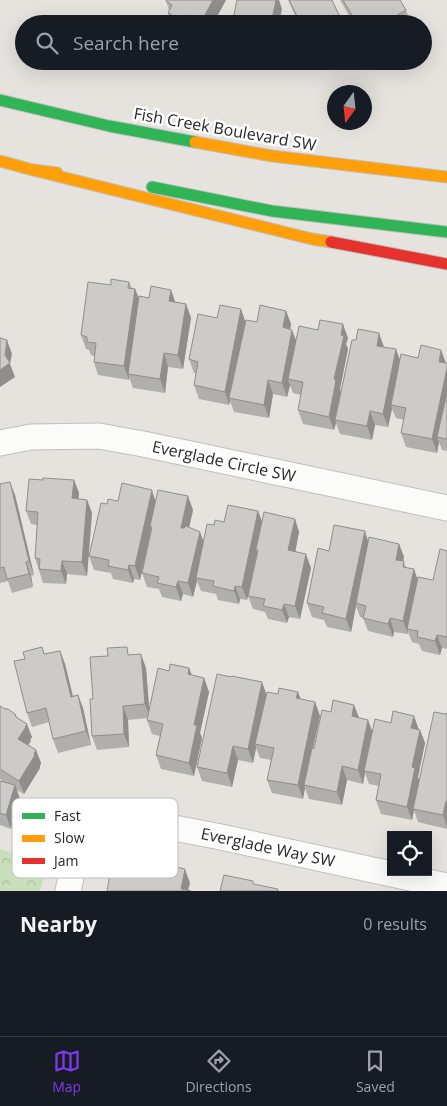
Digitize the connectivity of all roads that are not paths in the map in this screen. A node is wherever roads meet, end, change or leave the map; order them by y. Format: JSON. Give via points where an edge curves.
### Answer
{"nodes":[{"id":1,"x":0,"y":100,"type":"edge"},
{"id":2,"x":0,"y":161,"type":"edge"},
{"id":3,"x":34,"y":170,"type":"junction"},
{"id":4,"x":447,"y":177,"type":"edge"},
{"id":5,"x":447,"y":232,"type":"edge"},
{"id":6,"x":447,"y":264,"type":"edge"},
{"id":7,"x":0,"y":442,"type":"edge"},
{"id":8,"x":447,"y":508,"type":"edge"},
{"id":9,"x":178,"y":829,"type":"edge"},
{"id":10,"x":71,"y":878,"type":"edge"},
{"id":11,"x":447,"y":886,"type":"edge"},
{"id":12,"x":68,"y":891,"type":"edge"}],
"edges":[{"from":1,"to":4,"type":"main road","name":"Fish Creek Boulevard SW","via":[[109,126],[272,156]]},
{"from":2,"to":3,"type":"main road"},
{"from":3,"to":5,"type":"main road","via":[[157,188],[272,211]]},
{"from":3,"to":6,"type":"main road","via":[[312,239]]},
{"from":7,"to":8,"type":"street","name":"Everglade Circle SW","via":[[31,437],[99,436]]},
{"from":9,"to":11,"type":"street","name":"Everglade Way SW"},
{"from":10,"to":12,"type":"street","name":"Everglade Way SW"}]}
